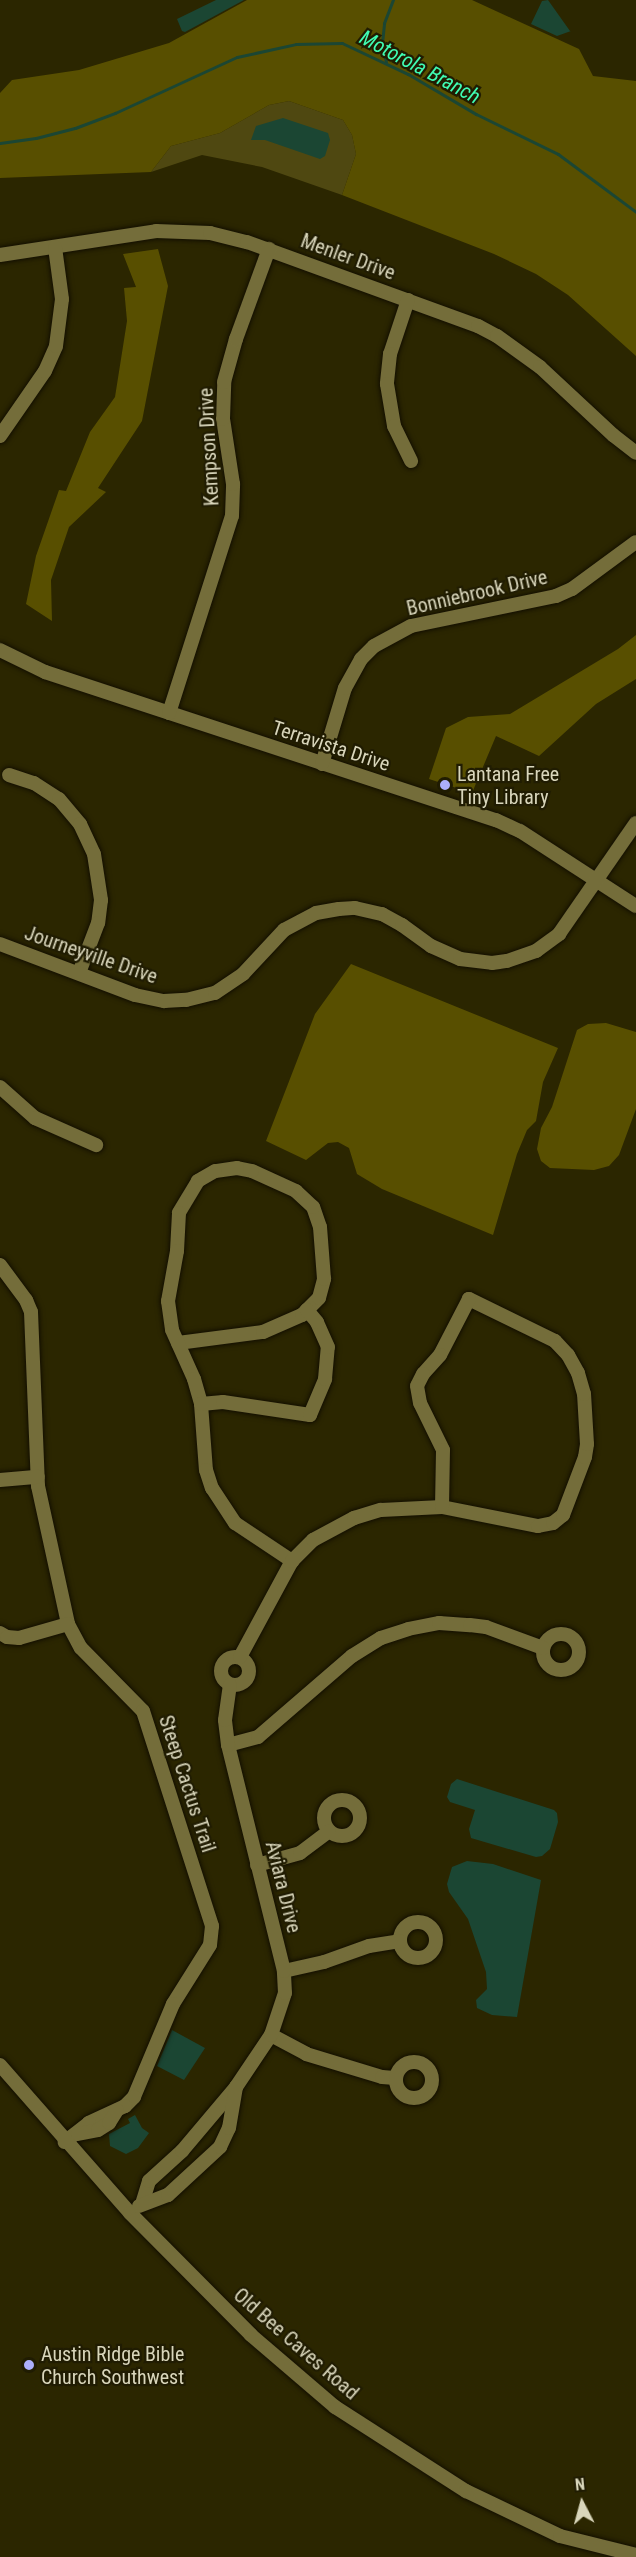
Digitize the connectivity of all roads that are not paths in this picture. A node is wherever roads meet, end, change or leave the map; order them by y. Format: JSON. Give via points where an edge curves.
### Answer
{"nodes":[{"id":1,"x":55,"y":247,"type":"junction"},
{"id":2,"x":269,"y":249,"type":"junction"},
{"id":3,"x":0,"y":255,"type":"edge"},
{"id":4,"x":408,"y":300,"type":"junction"},
{"id":5,"x":0,"y":436,"type":"edge"},
{"id":6,"x":636,"y":453,"type":"edge"},
{"id":7,"x":411,"y":461,"type":"dead end"},
{"id":8,"x":636,"y":542,"type":"edge"},
{"id":9,"x":0,"y":650,"type":"edge"},
{"id":10,"x":169,"y":713,"type":"junction"},
{"id":11,"x":322,"y":764,"type":"junction"},
{"id":12,"x":9,"y":776,"type":"dead end"},
{"id":13,"x":636,"y":823,"type":"edge"},
{"id":14,"x":598,"y":881,"type":"junction"},
{"id":15,"x":636,"y":906,"type":"edge"},
{"id":16,"x":0,"y":944,"type":"edge"},
{"id":17,"x":79,"y":973,"type":"junction"},
{"id":18,"x":0,"y":1087,"type":"edge"},
{"id":19,"x":96,"y":1145,"type":"dead end"},
{"id":20,"x":0,"y":1265,"type":"edge"},
{"id":21,"x":308,"y":1310,"type":"junction"},
{"id":22,"x":178,"y":1343,"type":"junction"},
{"id":23,"x":201,"y":1404,"type":"junction"},
{"id":24,"x":38,"y":1477,"type":"junction"},
{"id":25,"x":0,"y":1480,"type":"edge"},
{"id":26,"x":442,"y":1507,"type":"junction"},
{"id":27,"x":292,"y":1561,"type":"junction"},
{"id":28,"x":68,"y":1624,"type":"junction"},
{"id":29,"x":0,"y":1633,"type":"edge"},
{"id":30,"x":543,"y":1648,"type":"dead end"},
{"id":31,"x":228,"y":1744,"type":"junction"},
{"id":32,"x":329,"y":1831,"type":"dead end"},
{"id":33,"x":257,"y":1865,"type":"junction"},
{"id":34,"x":400,"y":1941,"type":"dead end"},
{"id":35,"x":284,"y":1971,"type":"junction"},
{"id":36,"x":271,"y":2035,"type":"junction"},
{"id":37,"x":0,"y":2065,"type":"edge"},
{"id":38,"x":396,"y":2078,"type":"dead end"},
{"id":39,"x":236,"y":2087,"type":"junction"},
{"id":40,"x":65,"y":2142,"type":"junction"},
{"id":41,"x":182,"y":2151,"type":"junction"},
{"id":42,"x":199,"y":2167,"type":"junction"},
{"id":43,"x":142,"y":2204,"type":"junction"},
{"id":44,"x":130,"y":2213,"type":"junction"},
{"id":45,"x":636,"y":2555,"type":"edge"}],
"edges":[{"from":1,"to":2,"type":"street","name":"Menler Drive","via":[[173,231],[227,237]]},
{"from":1,"to":3,"type":"street","name":"Menler Drive"},
{"from":1,"to":5,"type":"street","via":[[63,305],[56,346],[45,370]]},
{"from":2,"to":4,"type":"street","name":"Menler Drive"},
{"from":2,"to":10,"type":"street","name":"Kempson Drive","via":[[224,382],[223,418],[233,484],[232,516]]},
{"from":4,"to":6,"type":"street","name":"Menler Drive","via":[[497,336],[540,367]]},
{"from":4,"to":7,"type":"street","via":[[390,354],[387,384],[394,426]]},
{"from":8,"to":11,"type":"street","name":"Bonniebrook Drive","via":[[556,597],[411,626],[374,646],[361,659],[345,688]]},
{"from":9,"to":10,"type":"street","name":"Terravista Drive","via":[[45,672]]},
{"from":10,"to":11,"type":"street","name":"Terravista Drive"},
{"from":11,"to":14,"type":"street","name":"Terravista Drive","via":[[496,820]]},
{"from":12,"to":17,"type":"street","via":[[34,783],[59,799],[80,824],[94,854],[101,900],[98,923]]},
{"from":13,"to":14,"type":"street","name":"Journeyville Drive"},
{"from":14,"to":15,"type":"street","name":"Terravista Drive"},
{"from":14,"to":17,"type":"street","name":"Journeyville Drive","via":[[560,934],[536,951],[507,961],[460,959],[431,946],[382,914],[339,909],[316,913],[284,930],[243,974],[200,998],[164,1000],[135,995]]},
{"from":16,"to":17,"type":"street","name":"Journeyville Drive"},
{"from":18,"to":19,"type":"street","via":[[35,1118]]},
{"from":20,"to":24,"type":"street","name":"Steep Cactus Trail","via":[[31,1312]]},
{"from":21,"to":22,"type":"street","via":[[294,1320],[255,1335]]},
{"from":21,"to":22,"type":"street","via":[[319,1298],[324,1279],[320,1227],[314,1207],[296,1191],[252,1171],[214,1171],[198,1181],[179,1213],[168,1301]]},
{"from":21,"to":23,"type":"street","via":[[328,1347],[325,1379],[310,1414],[223,1401]]},
{"from":22,"to":23,"type":"street"},
{"from":23,"to":27,"type":"street","via":[[206,1470],[212,1488],[235,1523]]},
{"from":24,"to":25,"type":"street"},
{"from":24,"to":28,"type":"street","name":"Steep Cactus Trail"},
{"from":26,"to":26,"type":"street","name":"Aviara Drive","via":[[537,1526],[553,1523],[563,1515],[585,1457],[586,1417],[578,1373],[568,1355],[555,1341],[469,1299],[440,1355],[417,1386],[420,1403],[443,1450]]},
{"from":26,"to":27,"type":"street","name":"Aviara Drive","via":[[381,1510],[354,1518],[313,1540]]},
{"from":27,"to":31,"type":"street","name":"Aviara Drive","via":[[240,1657],[250,1672],[243,1684],[230,1685],[225,1720]]},
{"from":28,"to":29,"type":"street","via":[[19,1638]]},
{"from":28,"to":40,"type":"street","name":"Steep Cactus Trail","via":[[81,1648],[143,1711],[212,1926],[210,1946],[173,2004],[139,2089],[109,2123]]},
{"from":30,"to":31,"type":"street","via":[[486,1627],[439,1623],[408,1629],[381,1638],[352,1656],[258,1737]]},
{"from":31,"to":33,"type":"street","name":"Aviara Drive"},
{"from":32,"to":33,"type":"street","via":[[300,1853]]},
{"from":33,"to":35,"type":"street","name":"Aviara Drive"},
{"from":34,"to":35,"type":"street"},
{"from":35,"to":36,"type":"street","name":"Aviara Drive","via":[[285,1993]]},
{"from":36,"to":38,"type":"street","via":[[306,2054]]},
{"from":36,"to":39,"type":"street","name":"Aviara Drive"},
{"from":37,"to":40,"type":"street","name":"Old Bee Caves Road"},
{"from":39,"to":41,"type":"street","name":"Aviara Drive"},
{"from":39,"to":42,"type":"street","name":"Aviara Drive","via":[[225,2139]]},
{"from":40,"to":44,"type":"street","name":"Old Bee Caves Road"},
{"from":41,"to":42,"type":"street"},
{"from":41,"to":43,"type":"street","name":"Aviara Drive","via":[[149,2181]]},
{"from":42,"to":43,"type":"street","name":"Aviara Drive","via":[[168,2195]]},
{"from":43,"to":44,"type":"street","name":"Aviara Drive"},
{"from":44,"to":45,"type":"street","name":"Old Bee Caves Road","via":[[251,2335],[335,2408],[466,2491],[560,2536]]}]}
